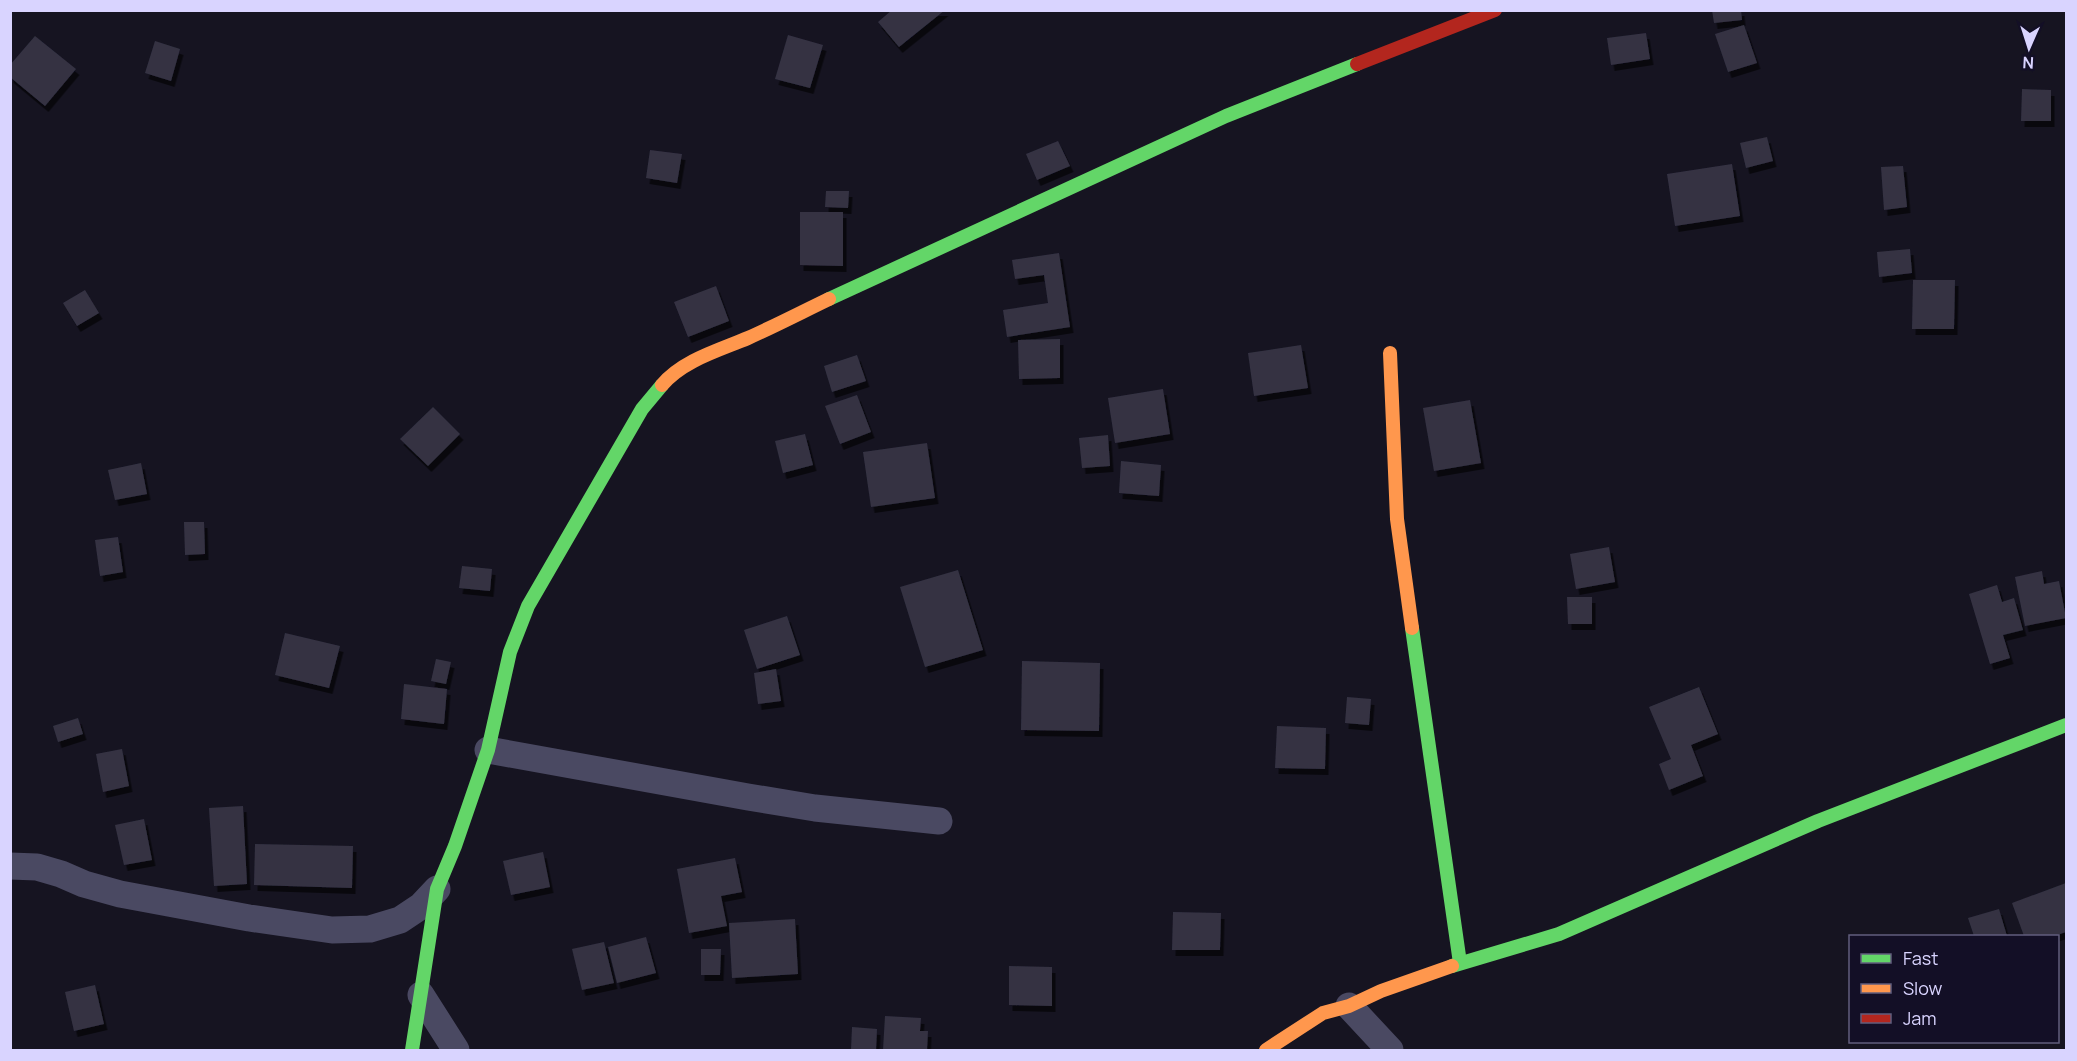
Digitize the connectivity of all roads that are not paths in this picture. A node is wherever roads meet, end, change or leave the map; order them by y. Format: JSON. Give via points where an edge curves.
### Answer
{"nodes":[{"id":1,"x":1495,"y":10,"type":"edge"},
{"id":2,"x":1390,"y":353,"type":"dead end"},
{"id":3,"x":2067,"y":725,"type":"edge"},
{"id":4,"x":488,"y":750,"type":"junction"},
{"id":5,"x":939,"y":821,"type":"dead end"},
{"id":6,"x":10,"y":866,"type":"edge"},
{"id":7,"x":437,"y":889,"type":"junction"},
{"id":8,"x":1460,"y":963,"type":"junction"},
{"id":9,"x":421,"y":995,"type":"junction"},
{"id":10,"x":1349,"y":1006,"type":"junction"},
{"id":11,"x":412,"y":1050,"type":"edge"},
{"id":12,"x":456,"y":1050,"type":"edge"},
{"id":13,"x":1266,"y":1050,"type":"edge"},
{"id":14,"x":1390,"y":1050,"type":"edge"}],
"edges":[{"from":1,"to":4,"type":"street","via":[[1226,116],[698,359],[667,379],[626,435],[528,606],[510,652]]},
{"from":2,"to":8,"type":"street","via":[[1397,519]]},
{"from":3,"to":8,"type":"street","via":[[1818,821],[1559,934]]},
{"from":4,"to":5,"type":"street","via":[[815,808]]},
{"from":4,"to":7,"type":"street"},
{"from":6,"to":7,"type":"street","via":[[37,867],[120,894],[332,930],[370,929],[400,920]]},
{"from":7,"to":9,"type":"street"},
{"from":8,"to":10,"type":"street"},
{"from":9,"to":11,"type":"street"},
{"from":9,"to":12,"type":"street"},
{"from":10,"to":13,"type":"street","via":[[1323,1013]]},
{"from":10,"to":14,"type":"street"}]}
